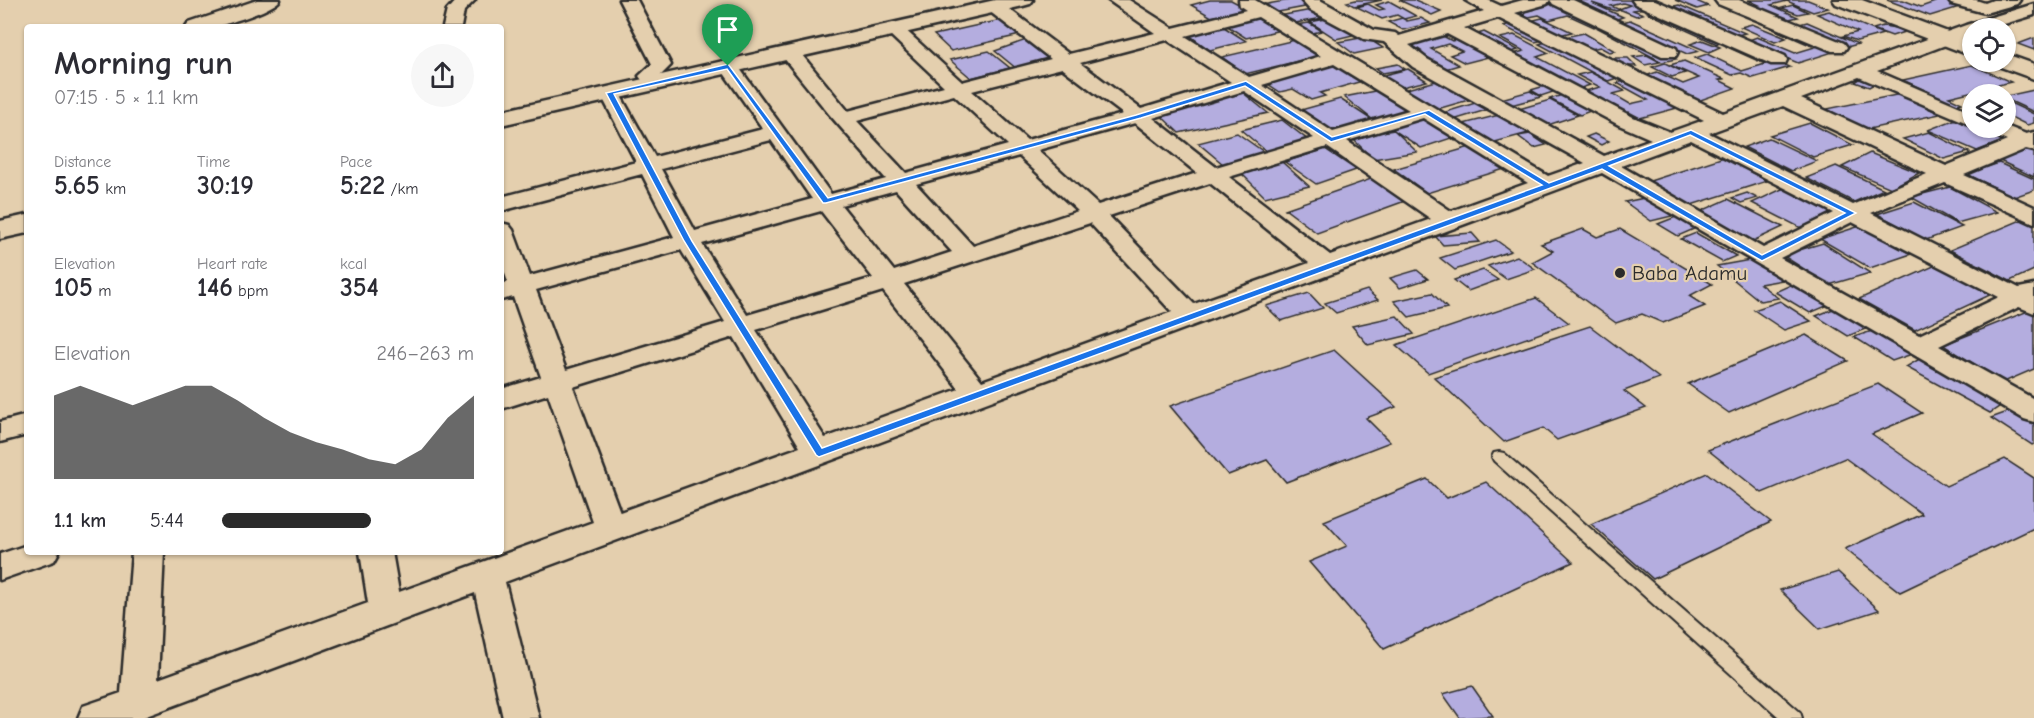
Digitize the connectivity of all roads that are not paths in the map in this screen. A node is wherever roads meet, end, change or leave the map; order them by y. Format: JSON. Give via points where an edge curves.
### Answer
{"nodes":[{"id":1,"x":271,"y":0,"type":"edge"},
{"id":2,"x":466,"y":0,"type":"edge"},
{"id":3,"x":628,"y":0,"type":"edge"},
{"id":4,"x":1023,"y":0,"type":"edge"},
{"id":5,"x":1117,"y":0,"type":"edge"},
{"id":6,"x":1243,"y":0,"type":"edge"},
{"id":7,"x":1310,"y":0,"type":"edge"},
{"id":8,"x":1474,"y":0,"type":"edge"},
{"id":9,"x":1541,"y":0,"type":"edge"},
{"id":10,"x":1559,"y":0,"type":"edge"},
{"id":11,"x":1641,"y":0,"type":"edge"},
{"id":12,"x":1724,"y":0,"type":"edge"},
{"id":13,"x":1843,"y":0,"type":"edge"},
{"id":14,"x":1957,"y":0,"type":"edge"},
{"id":15,"x":995,"y":7,"type":"junction"},
{"id":16,"x":2009,"y":9,"type":"edge"},
{"id":17,"x":2034,"y":9,"type":"edge"},
{"id":18,"x":1261,"y":11,"type":"junction"},
{"id":19,"x":1498,"y":12,"type":"junction"},
{"id":20,"x":1993,"y":18,"type":"edge"},
{"id":21,"x":204,"y":24,"type":"edge"},
{"id":22,"x":453,"y":24,"type":"edge"},
{"id":23,"x":1448,"y":27,"type":"junction"},
{"id":24,"x":2034,"y":27,"type":"edge"},
{"id":25,"x":894,"y":29,"type":"junction"},
{"id":26,"x":1962,"y":33,"type":"edge"},
{"id":27,"x":1171,"y":36,"type":"junction"},
{"id":28,"x":1946,"y":39,"type":"junction"},
{"id":29,"x":1396,"y":43,"type":"junction"},
{"id":30,"x":1962,"y":45,"type":"edge"},
{"id":31,"x":1838,"y":47,"type":"dead end"},
{"id":32,"x":790,"y":52,"type":"junction"},
{"id":33,"x":1669,"y":52,"type":"dead end"},
{"id":34,"x":1336,"y":57,"type":"junction"},
{"id":35,"x":1065,"y":60,"type":"junction"},
{"id":36,"x":1778,"y":60,"type":"dead end"},
{"id":37,"x":2016,"y":65,"type":"edge"},
{"id":38,"x":728,"y":66,"type":"junction"},
{"id":39,"x":1859,"y":70,"type":"junction"},
{"id":40,"x":2034,"y":72,"type":"edge"},
{"id":41,"x":654,"y":83,"type":"junction"},
{"id":42,"x":1246,"y":83,"type":"junction"},
{"id":43,"x":957,"y":87,"type":"junction"},
{"id":44,"x":610,"y":93,"type":"junction"},
{"id":45,"x":1783,"y":98,"type":"junction"},
{"id":46,"x":1426,"y":111,"type":"junction"},
{"id":47,"x":1962,"y":115,"type":"edge"},
{"id":48,"x":1138,"y":116,"type":"junction"},
{"id":49,"x":504,"y":117,"type":"edge"},
{"id":50,"x":843,"y":118,"type":"junction"},
{"id":51,"x":1723,"y":121,"type":"junction"},
{"id":52,"x":776,"y":132,"type":"junction"},
{"id":53,"x":1681,"y":136,"type":"junction"},
{"id":54,"x":2016,"y":136,"type":"edge"},
{"id":55,"x":1331,"y":140,"type":"junction"},
{"id":56,"x":2031,"y":141,"type":"edge"},
{"id":57,"x":1023,"y":148,"type":"junction"},
{"id":58,"x":648,"y":165,"type":"junction"},
{"id":59,"x":1603,"y":166,"type":"junction"},
{"id":60,"x":1945,"y":174,"type":"junction"},
{"id":61,"x":1213,"y":175,"type":"junction"},
{"id":62,"x":902,"y":181,"type":"junction"},
{"id":63,"x":1548,"y":186,"type":"junction"},
{"id":64,"x":826,"y":201,"type":"junction"},
{"id":65,"x":504,"y":203,"type":"edge"},
{"id":66,"x":1852,"y":213,"type":"junction"},
{"id":67,"x":1094,"y":214,"type":"junction"},
{"id":68,"x":2034,"y":216,"type":"edge"},
{"id":69,"x":1450,"y":221,"type":"junction"},
{"id":70,"x":24,"y":225,"type":"edge"},
{"id":71,"x":0,"y":230,"type":"edge"},
{"id":72,"x":688,"y":241,"type":"junction"},
{"id":73,"x":504,"y":246,"type":"edge"},
{"id":74,"x":968,"y":255,"type":"junction"},
{"id":75,"x":1762,"y":258,"type":"junction"},
{"id":76,"x":1328,"y":266,"type":"junction"},
{"id":77,"x":888,"y":281,"type":"junction"},
{"id":78,"x":512,"y":289,"type":"edge"},
{"id":79,"x":2029,"y":298,"type":"edge"},
{"id":80,"x":1191,"y":315,"type":"junction"},
{"id":81,"x":741,"y":326,"type":"junction"},
{"id":82,"x":1918,"y":346,"type":"junction"},
{"id":83,"x":557,"y":381,"type":"junction"},
{"id":84,"x":978,"y":395,"type":"junction"},
{"id":85,"x":504,"y":398,"type":"edge"},
{"id":86,"x":2034,"y":412,"type":"edge"},
{"id":87,"x":24,"y":425,"type":"edge"},
{"id":88,"x":0,"y":432,"type":"edge"},
{"id":89,"x":819,"y":453,"type":"junction"},
{"id":90,"x":1499,"y":457,"type":"dead end"},
{"id":91,"x":611,"y":529,"type":"junction"},
{"id":92,"x":148,"y":555,"type":"edge"},
{"id":93,"x":376,"y":555,"type":"edge"},
{"id":94,"x":488,"y":574,"type":"junction"},
{"id":95,"x":386,"y":612,"type":"junction"},
{"id":96,"x":138,"y":703,"type":"junction"},
{"id":97,"x":96,"y":718,"type":"edge"},
{"id":98,"x":521,"y":718,"type":"edge"},
{"id":99,"x":1793,"y":718,"type":"edge"}],
"edges":[{"from":1,"to":21,"type":"street"},
{"from":2,"to":22,"type":"street","via":[[456,10]]},
{"from":3,"to":41,"type":"street","via":[[662,65],[649,76]]},
{"from":4,"to":15,"type":"street"},
{"from":5,"to":27,"type":"street"},
{"from":6,"to":18,"type":"street"},
{"from":7,"to":29,"type":"street","via":[[1370,35],[1389,37]]},
{"from":8,"to":19,"type":"street"},
{"from":9,"to":19,"type":"street"},
{"from":10,"to":33,"type":"street"},
{"from":11,"to":36,"type":"street"},
{"from":12,"to":31,"type":"street"},
{"from":13,"to":28,"type":"street"},
{"from":14,"to":16,"type":"street","via":[[1985,8]]},
{"from":15,"to":25,"type":"street"},
{"from":15,"to":35,"type":"street"},
{"from":16,"to":17,"type":"street"},
{"from":16,"to":20,"type":"street"},
{"from":16,"to":24,"type":"street"},
{"from":18,"to":27,"type":"street"},
{"from":18,"to":34,"type":"street"},
{"from":19,"to":23,"type":"street"},
{"from":19,"to":51,"type":"street"},
{"from":23,"to":29,"type":"street"},
{"from":23,"to":53,"type":"street","via":[[1626,121]]},
{"from":25,"to":32,"type":"street"},
{"from":25,"to":43,"type":"street"},
{"from":26,"to":28,"type":"street"},
{"from":27,"to":35,"type":"street"},
{"from":27,"to":42,"type":"street"},
{"from":28,"to":30,"type":"street"},
{"from":28,"to":39,"type":"street"},
{"from":29,"to":59,"type":"street","via":[[1419,63]]},
{"from":32,"to":38,"type":"street"},
{"from":32,"to":50,"type":"street"},
{"from":34,"to":42,"type":"street"},
{"from":34,"to":46,"type":"street"},
{"from":35,"to":43,"type":"street"},
{"from":35,"to":48,"type":"street"},
{"from":37,"to":40,"type":"street"},
{"from":38,"to":41,"type":"street"},
{"from":38,"to":52,"type":"street"},
{"from":39,"to":45,"type":"street"},
{"from":39,"to":47,"type":"street"},
{"from":41,"to":44,"type":"street"},
{"from":42,"to":48,"type":"street"},
{"from":42,"to":55,"type":"street"},
{"from":43,"to":50,"type":"street"},
{"from":43,"to":57,"type":"street"},
{"from":44,"to":49,"type":"street"},
{"from":44,"to":58,"type":"street"},
{"from":45,"to":51,"type":"street"},
{"from":45,"to":60,"type":"street"},
{"from":46,"to":55,"type":"street"},
{"from":46,"to":63,"type":"street"},
{"from":48,"to":57,"type":"street"},
{"from":48,"to":61,"type":"street"},
{"from":50,"to":62,"type":"street"},
{"from":51,"to":53,"type":"street"},
{"from":52,"to":58,"type":"street"},
{"from":52,"to":64,"type":"street"},
{"from":53,"to":59,"type":"street"},
{"from":53,"to":66,"type":"street"},
{"from":54,"to":56,"type":"street"},
{"from":55,"to":61,"type":"street"},
{"from":55,"to":69,"type":"street"},
{"from":56,"to":60,"type":"street"},
{"from":57,"to":62,"type":"street"},
{"from":57,"to":67,"type":"street"},
{"from":58,"to":65,"type":"street"},
{"from":58,"to":72,"type":"street"},
{"from":59,"to":63,"type":"street"},
{"from":59,"to":75,"type":"street"},
{"from":60,"to":66,"type":"street"},
{"from":60,"to":68,"type":"street"},
{"from":61,"to":67,"type":"street"},
{"from":61,"to":76,"type":"street"},
{"from":62,"to":64,"type":"street"},
{"from":62,"to":74,"type":"street"},
{"from":63,"to":69,"type":"street"},
{"from":64,"to":72,"type":"street"},
{"from":64,"to":77,"type":"street"},
{"from":66,"to":75,"type":"street"},
{"from":66,"to":79,"type":"street"},
{"from":67,"to":74,"type":"street"},
{"from":67,"to":80,"type":"street"},
{"from":69,"to":76,"type":"street"},
{"from":70,"to":71,"type":"street"},
{"from":72,"to":78,"type":"street"},
{"from":72,"to":81,"type":"street"},
{"from":73,"to":78,"type":"street"},
{"from":74,"to":77,"type":"street"},
{"from":75,"to":82,"type":"street"},
{"from":76,"to":80,"type":"street"},
{"from":77,"to":81,"type":"street"},
{"from":77,"to":84,"type":"street"},
{"from":78,"to":83,"type":"street"},
{"from":79,"to":82,"type":"street"},
{"from":80,"to":84,"type":"street"},
{"from":81,"to":83,"type":"street"},
{"from":81,"to":89,"type":"street"},
{"from":82,"to":86,"type":"street"},
{"from":83,"to":85,"type":"street"},
{"from":83,"to":91,"type":"street"},
{"from":84,"to":89,"type":"street"},
{"from":87,"to":88,"type":"street"},
{"from":89,"to":91,"type":"street"},
{"from":90,"to":99,"type":"lane"},
{"from":91,"to":94,"type":"street"},
{"from":92,"to":96,"type":"street"},
{"from":93,"to":95,"type":"street"},
{"from":94,"to":95,"type":"street"},
{"from":94,"to":98,"type":"street"},
{"from":95,"to":96,"type":"street"},
{"from":96,"to":97,"type":"street"}]}
